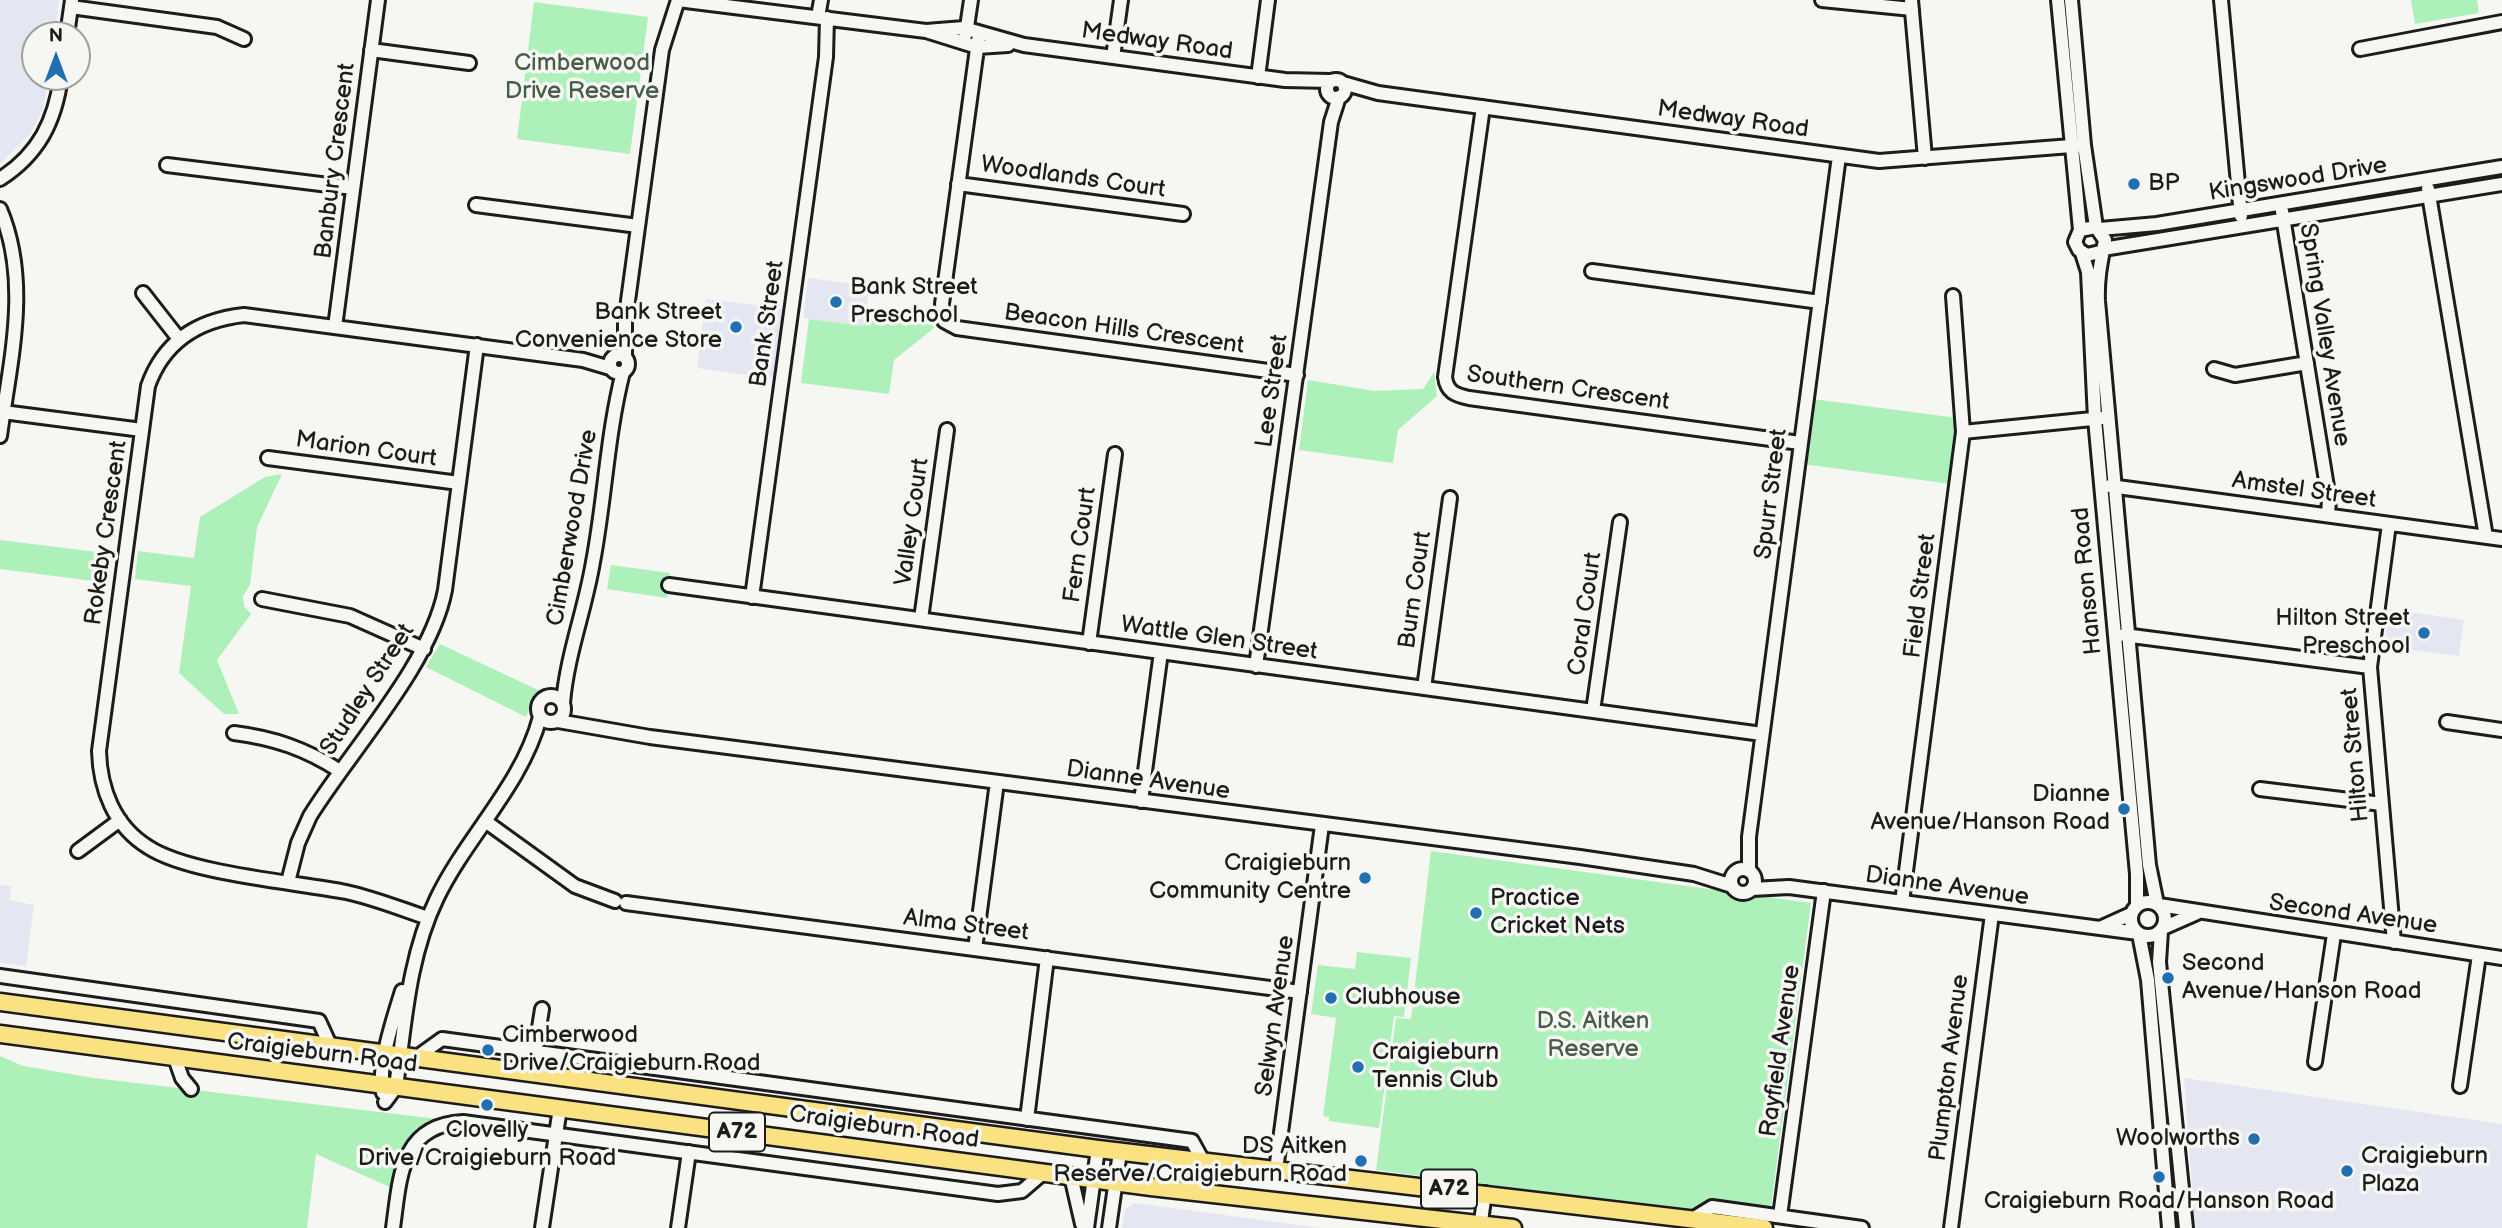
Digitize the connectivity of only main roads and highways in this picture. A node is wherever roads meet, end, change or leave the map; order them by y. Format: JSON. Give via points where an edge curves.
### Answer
{"nodes":[{"id":1,"x":0,"y":1002,"type":"edge"},
{"id":2,"x":0,"y":1034,"type":"edge"},
{"id":3,"x":1475,"y":1226,"type":"edge"},
{"id":4,"x":1513,"y":1228,"type":"edge"},
{"id":5,"x":1764,"y":1228,"type":"edge"}],
"edges":[{"from":1,"to":5,"type":"main road","name":"Craigieburn Road","number":"A72","via":[[1120,1152]]},
{"from":2,"to":3,"type":"main road","name":"Craigieburn Road","number":"A72","via":[[1094,1180]]},
{"from":3,"to":4,"type":"main road","name":"Craigieburn Road","number":"A72"}]}
